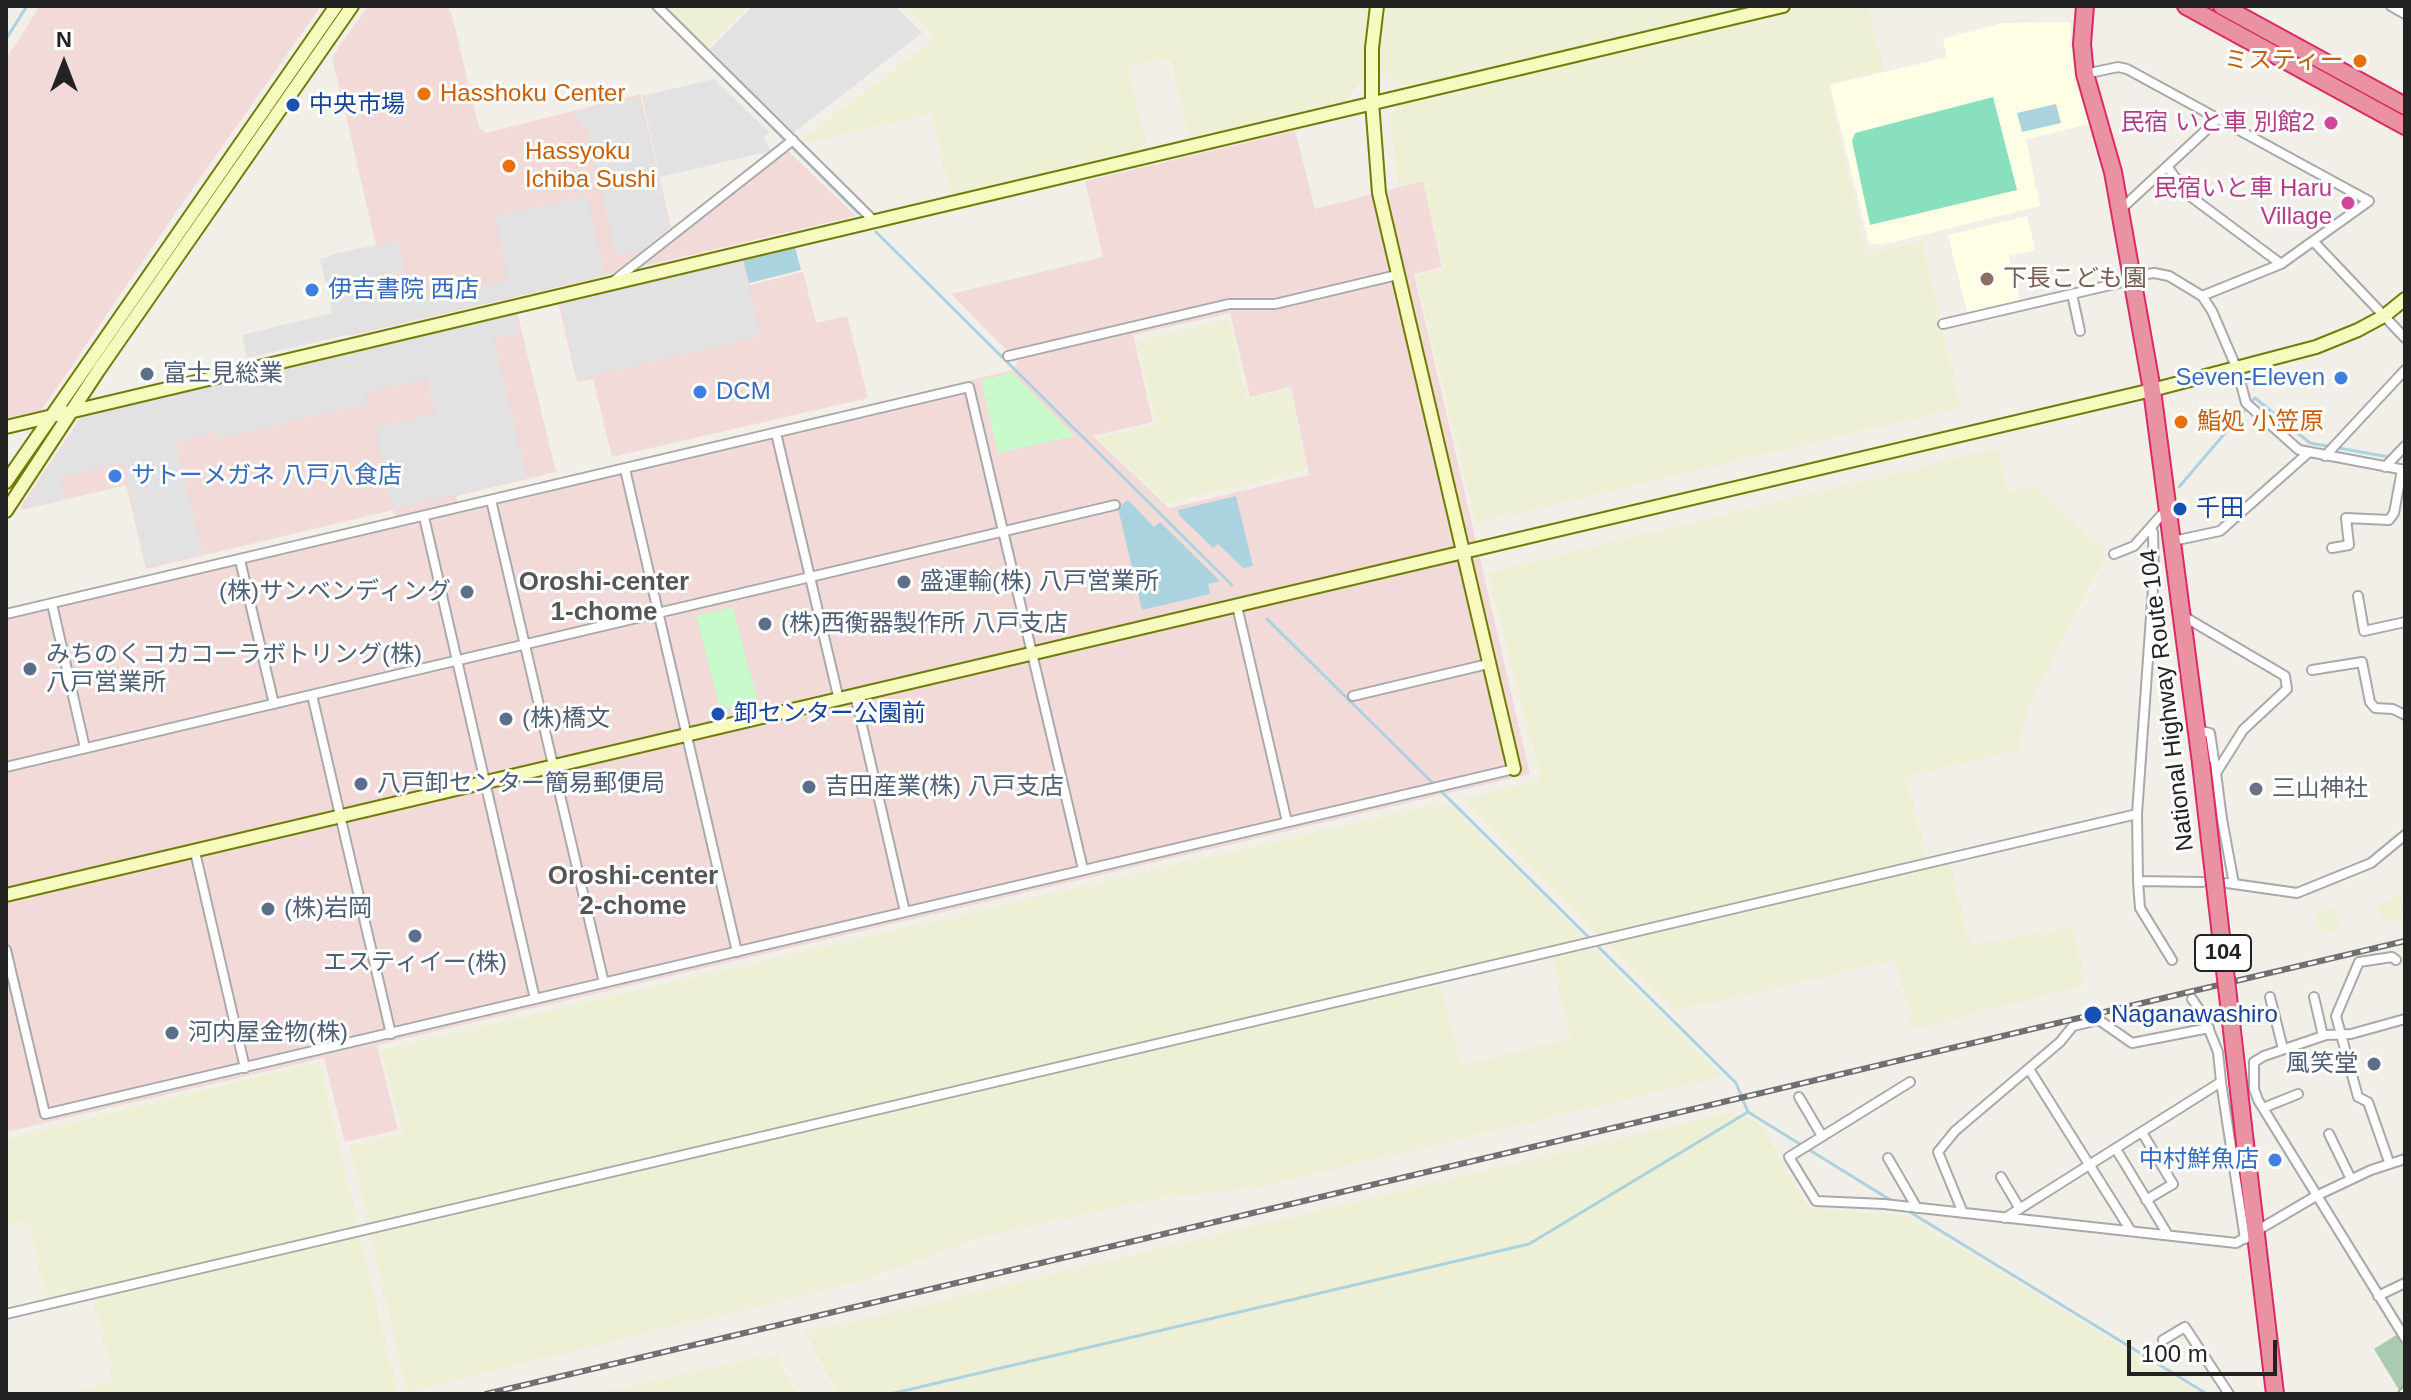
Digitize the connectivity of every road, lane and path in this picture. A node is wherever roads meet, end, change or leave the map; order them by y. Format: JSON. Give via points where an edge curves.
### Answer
{"nodes":[{"id":1,"x":336,"y":6,"type":"edge"},
{"id":2,"x":352,"y":6,"type":"edge"},
{"id":3,"x":657,"y":6,"type":"edge"},
{"id":4,"x":1377,"y":6,"type":"edge"},
{"id":5,"x":1783,"y":6,"type":"edge"},
{"id":6,"x":2085,"y":6,"type":"edge"},
{"id":7,"x":2186,"y":6,"type":"edge"},
{"id":8,"x":2222,"y":6,"type":"edge"},
{"id":9,"x":2391,"y":6,"type":"edge"},
{"id":10,"x":2405,"y":14,"type":"edge"},
{"id":11,"x":2085,"y":74,"type":"junction"},
{"id":12,"x":1372,"y":102,"type":"junction"},
{"id":13,"x":2405,"y":106,"type":"edge"},
{"id":14,"x":2218,"y":119,"type":"junction"},
{"id":15,"x":2405,"y":126,"type":"edge"},
{"id":16,"x":793,"y":140,"type":"junction"},
{"id":17,"x":2167,"y":166,"type":"junction"},
{"id":18,"x":2119,"y":211,"type":"junction"},
{"id":19,"x":873,"y":220,"type":"junction"},
{"id":20,"x":2313,"y":241,"type":"junction"},
{"id":21,"x":2281,"y":264,"type":"junction"},
{"id":22,"x":1397,"y":275,"type":"junction"},
{"id":23,"x":2131,"y":278,"type":"junction"},
{"id":24,"x":614,"y":281,"type":"junction"},
{"id":25,"x":2072,"y":294,"type":"junction"},
{"id":26,"x":2202,"y":296,"type":"junction"},
{"id":27,"x":2405,"y":299,"type":"edge"},
{"id":28,"x":2384,"y":316,"type":"junction"},
{"id":29,"x":1943,"y":324,"type":"dead end"},
{"id":30,"x":2080,"y":331,"type":"dead end"},
{"id":31,"x":2405,"y":338,"type":"edge"},
{"id":32,"x":1008,"y":356,"type":"dead end"},
{"id":33,"x":2237,"y":369,"type":"junction"},
{"id":34,"x":2405,"y":370,"type":"edge"},
{"id":35,"x":2152,"y":390,"type":"junction"},
{"id":36,"x":75,"y":409,"type":"junction"},
{"id":37,"x":51,"y":415,"type":"junction"},
{"id":38,"x":6,"y":427,"type":"edge"},
{"id":39,"x":776,"y":433,"type":"junction"},
{"id":40,"x":2405,"y":446,"type":"edge"},
{"id":41,"x":2308,"y":453,"type":"junction"},
{"id":42,"x":2325,"y":456,"type":"junction"},
{"id":43,"x":2385,"y":467,"type":"junction"},
{"id":44,"x":625,"y":469,"type":"junction"},
{"id":45,"x":2403,"y":470,"type":"edge"},
{"id":46,"x":6,"y":482,"type":"edge"},
{"id":47,"x":2401,"y":490,"type":"edge"},
{"id":48,"x":491,"y":500,"type":"junction"},
{"id":49,"x":1115,"y":505,"type":"dead end"},
{"id":50,"x":2169,"y":507,"type":"junction"},
{"id":51,"x":6,"y":511,"type":"edge"},
{"id":52,"x":424,"y":517,"type":"junction"},
{"id":53,"x":2150,"y":529,"type":"junction"},
{"id":54,"x":1004,"y":530,"type":"junction"},
{"id":55,"x":2173,"y":541,"type":"junction"},
{"id":56,"x":2332,"y":548,"type":"dead end"},
{"id":57,"x":1462,"y":552,"type":"junction"},
{"id":58,"x":2114,"y":554,"type":"dead end"},
{"id":59,"x":240,"y":560,"type":"junction"},
{"id":60,"x":2177,"y":571,"type":"junction"},
{"id":61,"x":2154,"y":574,"type":"junction"},
{"id":62,"x":811,"y":576,"type":"junction"},
{"id":63,"x":2358,"y":596,"type":"dead end"},
{"id":64,"x":52,"y":604,"type":"junction"},
{"id":65,"x":1237,"y":606,"type":"junction"},
{"id":66,"x":659,"y":612,"type":"junction"},
{"id":67,"x":6,"y":614,"type":"edge"},
{"id":68,"x":2183,"y":616,"type":"junction"},
{"id":69,"x":2405,"y":622,"type":"edge"},
{"id":70,"x":526,"y":644,"type":"junction"},
{"id":71,"x":1033,"y":653,"type":"junction"},
{"id":72,"x":456,"y":660,"type":"junction"},
{"id":73,"x":1488,"y":664,"type":"junction"},
{"id":74,"x":2312,"y":670,"type":"dead end"},
{"id":75,"x":312,"y":695,"type":"junction"},
{"id":76,"x":855,"y":695,"type":"junction"},
{"id":77,"x":1353,"y":696,"type":"dead end"},
{"id":78,"x":839,"y":700,"type":"junction"},
{"id":79,"x":274,"y":704,"type":"junction"},
{"id":80,"x":2405,"y":715,"type":"edge"},
{"id":81,"x":2197,"y":730,"type":"junction"},
{"id":82,"x":687,"y":735,"type":"junction"},
{"id":83,"x":85,"y":748,"type":"junction"},
{"id":84,"x":6,"y":767,"type":"edge"},
{"id":85,"x":555,"y":767,"type":"junction"},
{"id":86,"x":1514,"y":769,"type":"joint"},
{"id":87,"x":2216,"y":773,"type":"junction"},
{"id":88,"x":486,"y":784,"type":"junction"},
{"id":89,"x":2137,"y":814,"type":"junction"},
{"id":90,"x":342,"y":817,"type":"junction"},
{"id":91,"x":1287,"y":822,"type":"junction"},
{"id":92,"x":2405,"y":835,"type":"edge"},
{"id":93,"x":195,"y":852,"type":"junction"},
{"id":94,"x":1083,"y":869,"type":"junction"},
{"id":95,"x":2138,"y":881,"type":"junction"},
{"id":96,"x":2202,"y":882,"type":"dead end"},
{"id":97,"x":6,"y":895,"type":"edge"},
{"id":98,"x":905,"y":912,"type":"junction"},
{"id":99,"x":6,"y":950,"type":"edge"},
{"id":100,"x":737,"y":952,"type":"junction"},
{"id":101,"x":2172,"y":960,"type":"dead end"},
{"id":102,"x":2396,"y":960,"type":"dead end"},
{"id":103,"x":604,"y":983,"type":"junction"},
{"id":104,"x":2270,"y":997,"type":"dead end"},
{"id":105,"x":2314,"y":997,"type":"dead end"},
{"id":106,"x":535,"y":999,"type":"junction"},
{"id":107,"x":2192,"y":999,"type":"dead end"},
{"id":108,"x":2405,"y":1019,"type":"edge"},
{"id":109,"x":2209,"y":1028,"type":"junction"},
{"id":110,"x":391,"y":1034,"type":"junction"},
{"id":111,"x":2340,"y":1034,"type":"junction"},
{"id":112,"x":2323,"y":1036,"type":"junction"},
{"id":113,"x":2283,"y":1049,"type":"junction"},
{"id":114,"x":245,"y":1068,"type":"junction"},
{"id":115,"x":2029,"y":1069,"type":"junction"},
{"id":116,"x":1910,"y":1082,"type":"dead end"},
{"id":117,"x":2221,"y":1082,"type":"junction"},
{"id":118,"x":2298,"y":1094,"type":"dead end"},
{"id":119,"x":1799,"y":1097,"type":"dead end"},
{"id":120,"x":2263,"y":1108,"type":"junction"},
{"id":121,"x":2143,"y":1134,"type":"junction"},
{"id":122,"x":2329,"y":1134,"type":"dead end"},
{"id":123,"x":1822,"y":1136,"type":"junction"},
{"id":124,"x":2116,"y":1149,"type":"junction"},
{"id":125,"x":1888,"y":1158,"type":"dead end"},
{"id":126,"x":2405,"y":1159,"type":"edge"},
{"id":127,"x":2389,"y":1162,"type":"junction"},
{"id":128,"x":2091,"y":1164,"type":"junction"},
{"id":129,"x":2001,"y":1177,"type":"dead end"},
{"id":130,"x":2351,"y":1179,"type":"junction"},
{"id":131,"x":2316,"y":1196,"type":"junction"},
{"id":132,"x":2146,"y":1200,"type":"junction"},
{"id":133,"x":1917,"y":1208,"type":"junction"},
{"id":134,"x":2020,"y":1209,"type":"junction"},
{"id":135,"x":1963,"y":1213,"type":"junction"},
{"id":136,"x":2005,"y":1218,"type":"junction"},
{"id":137,"x":2131,"y":1231,"type":"junction"},
{"id":138,"x":2168,"y":1235,"type":"junction"},
{"id":139,"x":2250,"y":1236,"type":"junction"},
{"id":140,"x":2405,"y":1283,"type":"edge"},
{"id":141,"x":2378,"y":1296,"type":"junction"},
{"id":142,"x":6,"y":1314,"type":"edge"},
{"id":143,"x":2405,"y":1338,"type":"edge"},
{"id":144,"x":2163,"y":1340,"type":"dead end"},
{"id":145,"x":2229,"y":1394,"type":"edge"},
{"id":146,"x":2275,"y":1394,"type":"edge"}],
"edges":[{"from":1,"to":37,"type":"street"},
{"from":2,"to":36,"type":"street"},
{"from":3,"to":16,"type":"street"},
{"from":4,"to":12,"type":"street"},
{"from":5,"to":12,"type":"street"},
{"from":6,"to":11,"type":"highway","name":"National Highway Route 104","number":"104"},
{"from":7,"to":15,"type":"highway"},
{"from":8,"to":13,"type":"highway"},
{"from":9,"to":10,"type":"street"},
{"from":11,"to":14,"type":"street","via":[[2127,69]]},
{"from":11,"to":18,"type":"highway","name":"National Highway Route 104","number":"104"},
{"from":12,"to":19,"type":"street"},
{"from":12,"to":22,"type":"street","via":[[1379,193]]},
{"from":14,"to":17,"type":"street"},
{"from":14,"to":20,"type":"street","via":[[2369,201]]},
{"from":16,"to":19,"type":"street"},
{"from":16,"to":24,"type":"street"},
{"from":17,"to":18,"type":"street"},
{"from":17,"to":21,"type":"street","via":[[2186,193]]},
{"from":18,"to":23,"type":"highway","name":"National Highway Route 104","number":"104"},
{"from":19,"to":24,"type":"street"},
{"from":20,"to":21,"type":"street"},
{"from":20,"to":28,"type":"street"},
{"from":21,"to":26,"type":"street"},
{"from":22,"to":32,"type":"street","via":[[1275,304],[1229,304]]},
{"from":22,"to":57,"type":"street"},
{"from":23,"to":25,"type":"street"},
{"from":23,"to":26,"type":"street","via":[[2169,276]]},
{"from":23,"to":35,"type":"highway","name":"National Highway Route 104","number":"104"},
{"from":24,"to":36,"type":"street"},
{"from":25,"to":29,"type":"street"},
{"from":25,"to":30,"type":"street"},
{"from":26,"to":33,"type":"street"},
{"from":27,"to":28,"type":"street"},
{"from":28,"to":31,"type":"street"},
{"from":28,"to":33,"type":"street","via":[[2316,347]]},
{"from":33,"to":35,"type":"street"},
{"from":33,"to":41,"type":"street","via":[[2246,403]]},
{"from":34,"to":42,"type":"street"},
{"from":35,"to":50,"type":"highway","name":"National Highway Route 104","number":"104"},
{"from":35,"to":57,"type":"street"},
{"from":36,"to":37,"type":"street"},
{"from":36,"to":51,"type":"street"},
{"from":37,"to":38,"type":"street"},
{"from":37,"to":46,"type":"street"},
{"from":39,"to":44,"type":"street"},
{"from":39,"to":54,"type":"street","via":[[969,387]]},
{"from":39,"to":62,"type":"street"},
{"from":40,"to":43,"type":"street"},
{"from":41,"to":42,"type":"street"},
{"from":41,"to":55,"type":"street","via":[[2220,531]]},
{"from":42,"to":43,"type":"street"},
{"from":43,"to":45,"type":"street"},
{"from":44,"to":48,"type":"street"},
{"from":44,"to":66,"type":"street"},
{"from":45,"to":47,"type":"street"},
{"from":47,"to":56,"type":"street","via":[[2389,520],[2346,518],[2349,545]]},
{"from":48,"to":52,"type":"street"},
{"from":48,"to":70,"type":"street"},
{"from":49,"to":54,"type":"street"},
{"from":50,"to":53,"type":"street"},
{"from":50,"to":55,"type":"highway","name":"National Highway Route 104","number":"104"},
{"from":52,"to":59,"type":"street"},
{"from":52,"to":72,"type":"street"},
{"from":53,"to":58,"type":"street","via":[[2134,546]]},
{"from":53,"to":61,"type":"street"},
{"from":54,"to":62,"type":"street"},
{"from":54,"to":71,"type":"street"},
{"from":55,"to":60,"type":"highway","name":"National Highway Route 104","number":"104"},
{"from":57,"to":65,"type":"street"},
{"from":57,"to":73,"type":"street"},
{"from":59,"to":64,"type":"street"},
{"from":59,"to":79,"type":"street"},
{"from":60,"to":61,"type":"street"},
{"from":60,"to":68,"type":"highway","name":"National Highway Route 104","number":"104"},
{"from":61,"to":89,"type":"street"},
{"from":62,"to":66,"type":"street"},
{"from":62,"to":78,"type":"street"},
{"from":63,"to":69,"type":"street","via":[[2364,631]]},
{"from":64,"to":67,"type":"street"},
{"from":64,"to":83,"type":"street"},
{"from":65,"to":71,"type":"street"},
{"from":65,"to":91,"type":"street"},
{"from":66,"to":70,"type":"street"},
{"from":66,"to":82,"type":"street"},
{"from":68,"to":81,"type":"highway","name":"National Highway Route 104","number":"104"},
{"from":68,"to":87,"type":"street","via":[[2285,676],[2287,689],[2243,730]]},
{"from":70,"to":72,"type":"street"},
{"from":70,"to":85,"type":"street"},
{"from":71,"to":76,"type":"street"},
{"from":71,"to":94,"type":"street"},
{"from":72,"to":75,"type":"street"},
{"from":72,"to":88,"type":"street"},
{"from":73,"to":77,"type":"street"},
{"from":73,"to":86,"type":"street"},
{"from":74,"to":80,"type":"street","via":[[2362,662],[2370,702]]},
{"from":75,"to":79,"type":"street"},
{"from":75,"to":90,"type":"street"},
{"from":76,"to":78,"type":"street"},
{"from":76,"to":98,"type":"street"},
{"from":78,"to":82,"type":"street"},
{"from":79,"to":83,"type":"street"},
{"from":81,"to":87,"type":"street","via":[[2213,739]]},
{"from":81,"to":139,"type":"highway","name":"National Highway Route 104","number":"104","bridge":true,"via":[[2245,1143]]},
{"from":82,"to":85,"type":"street"},
{"from":82,"to":100,"type":"street"},
{"from":83,"to":84,"type":"street"},
{"from":85,"to":88,"type":"street"},
{"from":85,"to":103,"type":"street"},
{"from":86,"to":91,"type":"street"},
{"from":87,"to":92,"type":"street","via":[[2230,884],[2297,893],[2371,863]]},
{"from":88,"to":90,"type":"street"},
{"from":88,"to":106,"type":"street"},
{"from":89,"to":95,"type":"street"},
{"from":89,"to":142,"type":"street"},
{"from":90,"to":93,"type":"street"},
{"from":90,"to":110,"type":"street"},
{"from":91,"to":94,"type":"street"},
{"from":93,"to":97,"type":"street"},
{"from":93,"to":114,"type":"street"},
{"from":94,"to":98,"type":"street"},
{"from":95,"to":96,"type":"street"},
{"from":95,"to":101,"type":"street","via":[[2140,908]]},
{"from":98,"to":100,"type":"street"},
{"from":99,"to":114,"type":"street","via":[[45,1114]]},
{"from":100,"to":103,"type":"street"},
{"from":102,"to":111,"type":"street","via":[[2359,962],[2336,1016]]},
{"from":103,"to":106,"type":"street"},
{"from":104,"to":113,"type":"street"},
{"from":105,"to":112,"type":"street"},
{"from":106,"to":110,"type":"street"},
{"from":107,"to":109,"type":"street"},
{"from":108,"to":111,"type":"street"},
{"from":109,"to":115,"type":"street","via":[[2132,1043],[2099,1020],[2078,1023]]},
{"from":109,"to":117,"type":"street"},
{"from":110,"to":114,"type":"street"},
{"from":111,"to":112,"type":"street"},
{"from":111,"to":127,"type":"street","via":[[2358,1097],[2368,1102]]},
{"from":112,"to":113,"type":"street"},
{"from":113,"to":120,"type":"street","via":[[2254,1062],[2254,1089]]},
{"from":115,"to":128,"type":"street"},
{"from":115,"to":135,"type":"street","via":[[1955,1131],[1938,1152]]},
{"from":116,"to":123,"type":"street"},
{"from":117,"to":121,"type":"street"},
{"from":117,"to":139,"type":"street"},
{"from":118,"to":120,"type":"street"},
{"from":119,"to":123,"type":"street"},
{"from":120,"to":131,"type":"street"},
{"from":121,"to":124,"type":"street"},
{"from":121,"to":132,"type":"street","via":[[2173,1184]]},
{"from":122,"to":130,"type":"street"},
{"from":123,"to":133,"type":"street","via":[[1789,1157],[1816,1201]]},
{"from":124,"to":128,"type":"street"},
{"from":124,"to":132,"type":"street"},
{"from":125,"to":133,"type":"street"},
{"from":126,"to":127,"type":"street"},
{"from":127,"to":130,"type":"street"},
{"from":128,"to":134,"type":"street"},
{"from":128,"to":137,"type":"street"},
{"from":129,"to":134,"type":"street"},
{"from":130,"to":131,"type":"street"},
{"from":131,"to":139,"type":"street"},
{"from":131,"to":141,"type":"street"},
{"from":132,"to":138,"type":"street"},
{"from":133,"to":135,"type":"street"},
{"from":134,"to":136,"type":"street"},
{"from":135,"to":136,"type":"street"},
{"from":136,"to":137,"type":"street"},
{"from":137,"to":138,"type":"street"},
{"from":138,"to":139,"type":"street","via":[[2236,1243]]},
{"from":139,"to":146,"type":"highway","name":"National Highway Route 104","number":"104"},
{"from":140,"to":141,"type":"street"},
{"from":141,"to":143,"type":"street"},
{"from":144,"to":145,"type":"street","via":[[2185,1327]]}]}
